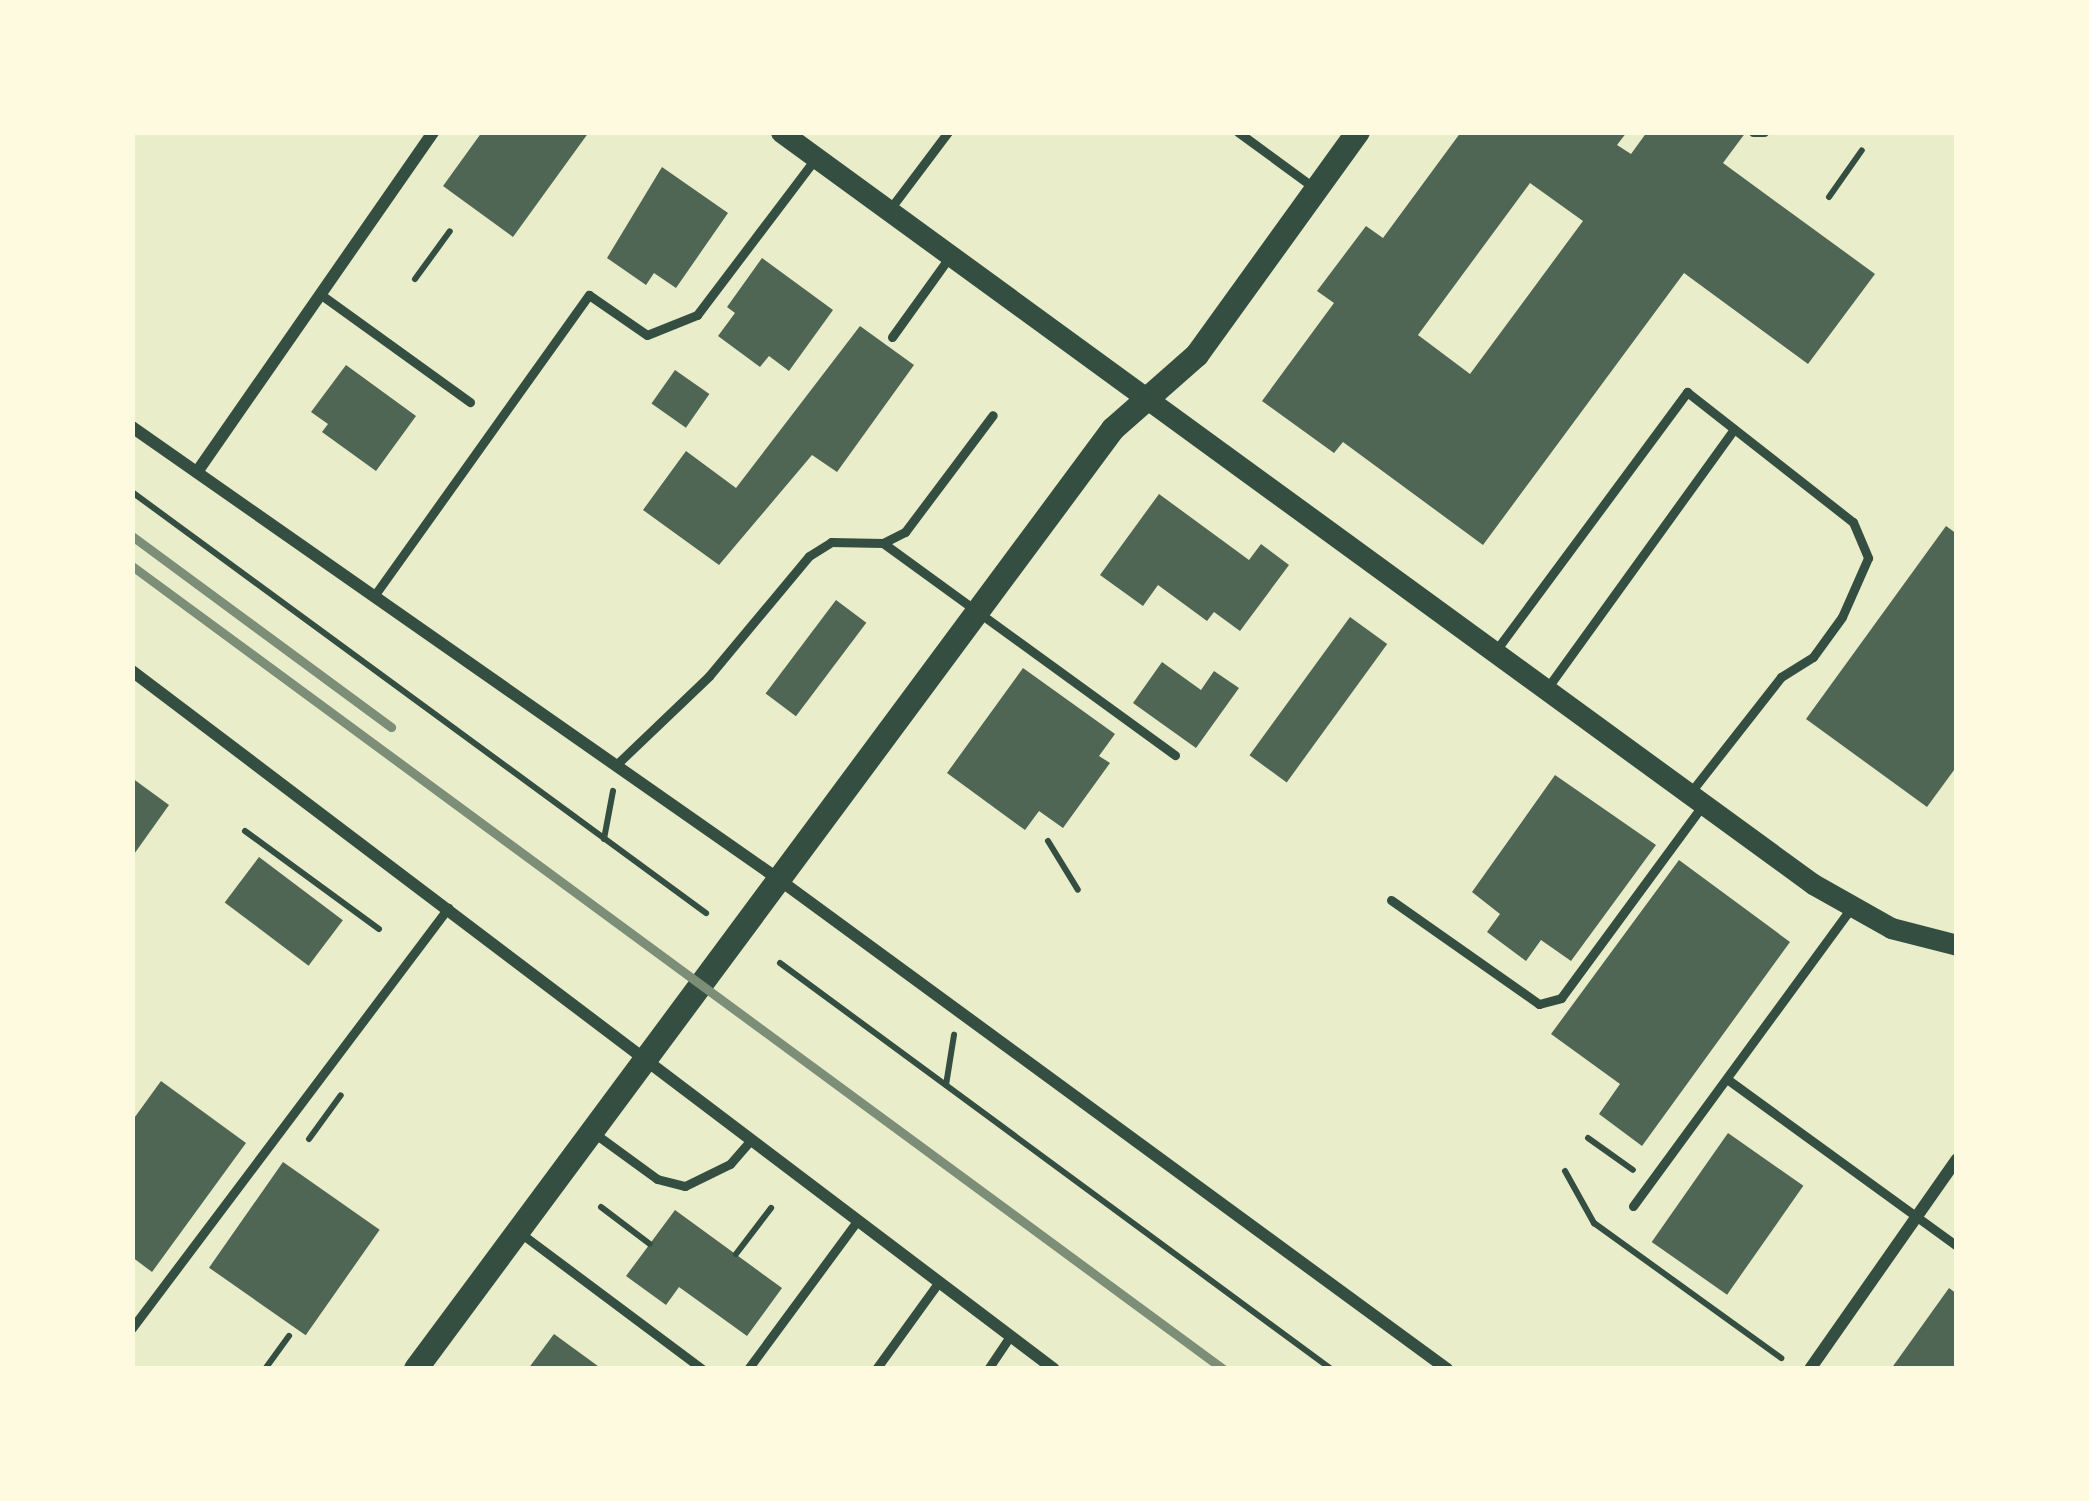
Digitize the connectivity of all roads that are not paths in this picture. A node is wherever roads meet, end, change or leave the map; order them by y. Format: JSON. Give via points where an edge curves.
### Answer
{"nodes":[{"id":1,"x":433,"y":132,"type":"edge"},
{"id":2,"x":781,"y":132,"type":"edge"},
{"id":3,"x":948,"y":132,"type":"edge"},
{"id":4,"x":1238,"y":132,"type":"edge"},
{"id":5,"x":1358,"y":132,"type":"edge"},
{"id":6,"x":1753,"y":132,"type":"edge"},
{"id":7,"x":1764,"y":132,"type":"edge"},
{"id":8,"x":816,"y":157,"type":"junction"},
{"id":9,"x":1316,"y":190,"type":"junction"},
{"id":10,"x":890,"y":210,"type":"junction"},
{"id":11,"x":951,"y":255,"type":"junction"},
{"id":12,"x":320,"y":294,"type":"junction"},
{"id":13,"x":892,"y":337,"type":"dead end"},
{"id":14,"x":1148,"y":398,"type":"junction"},
{"id":15,"x":470,"y":402,"type":"dead end"},
{"id":16,"x":993,"y":415,"type":"dead end"},
{"id":17,"x":132,"y":427,"type":"edge"},
{"id":18,"x":1734,"y":429,"type":"junction"},
{"id":19,"x":197,"y":472,"type":"junction"},
{"id":20,"x":883,"y":543,"type":"junction"},
{"id":21,"x":374,"y":596,"type":"junction"},
{"id":22,"x":978,"y":613,"type":"junction"},
{"id":23,"x":1497,"y":649,"type":"junction"},
{"id":24,"x":132,"y":670,"type":"edge"},
{"id":25,"x":1548,"y":688,"type":"junction"},
{"id":26,"x":1175,"y":755,"type":"dead end"},
{"id":27,"x":616,"y":765,"type":"junction"},
{"id":28,"x":1697,"y":798,"type":"junction"},
{"id":29,"x":781,"y":881,"type":"junction"},
{"id":30,"x":1391,"y":900,"type":"dead end"},
{"id":31,"x":448,"y":908,"type":"junction"},
{"id":32,"x":1851,"y":908,"type":"junction"},
{"id":33,"x":1957,"y":945,"type":"edge"},
{"id":34,"x":647,"y":1063,"type":"junction"},
{"id":35,"x":1726,"y":1079,"type":"junction"},
{"id":36,"x":594,"y":1133,"type":"junction"},
{"id":37,"x":749,"y":1142,"type":"junction"},
{"id":38,"x":1957,"y":1159,"type":"edge"},
{"id":39,"x":1634,"y":1206,"type":"dead end"},
{"id":40,"x":1916,"y":1216,"type":"junction"},
{"id":41,"x":856,"y":1221,"type":"junction"},
{"id":42,"x":519,"y":1232,"type":"junction"},
{"id":43,"x":1957,"y":1246,"type":"edge"},
{"id":44,"x":938,"y":1282,"type":"junction"},
{"id":45,"x":132,"y":1328,"type":"edge"},
{"id":46,"x":1010,"y":1336,"type":"junction"},
{"id":47,"x":416,"y":1369,"type":"edge"},
{"id":48,"x":702,"y":1369,"type":"edge"},
{"id":49,"x":748,"y":1369,"type":"edge"},
{"id":50,"x":876,"y":1369,"type":"edge"},
{"id":51,"x":988,"y":1369,"type":"edge"},
{"id":52,"x":1054,"y":1369,"type":"edge"},
{"id":53,"x":1447,"y":1369,"type":"edge"},
{"id":54,"x":1810,"y":1369,"type":"edge"}],
"edges":[{"from":1,"to":12,"type":"street"},
{"from":2,"to":8,"type":"street"},
{"from":3,"to":10,"type":"lane"},
{"from":4,"to":9,"type":"lane"},
{"from":5,"to":9,"type":"main road"},
{"from":6,"to":7,"type":"lane"},
{"from":8,"to":10,"type":"street"},
{"from":8,"to":21,"type":"lane","via":[[697,315],[647,335],[589,295]]},
{"from":9,"to":14,"type":"main road","via":[[1196,355]]},
{"from":10,"to":11,"type":"street"},
{"from":11,"to":13,"type":"lane"},
{"from":11,"to":14,"type":"street"},
{"from":12,"to":15,"type":"lane"},
{"from":12,"to":19,"type":"street"},
{"from":14,"to":22,"type":"main road","via":[[1113,429]]},
{"from":14,"to":23,"type":"street"},
{"from":16,"to":20,"type":"lane","via":[[905,532]]},
{"from":17,"to":19,"type":"street"},
{"from":18,"to":23,"type":"lane","via":[[1687,392]]},
{"from":18,"to":25,"type":"lane"},
{"from":18,"to":28,"type":"lane","via":[[1853,522],[1868,558],[1842,617],[1813,657],[1781,677]]},
{"from":19,"to":21,"type":"street"},
{"from":20,"to":22,"type":"lane"},
{"from":20,"to":27,"type":"lane","via":[[831,542],[809,556],[709,676]]},
{"from":21,"to":27,"type":"street"},
{"from":22,"to":26,"type":"lane"},
{"from":22,"to":29,"type":"main road"},
{"from":23,"to":25,"type":"street"},
{"from":24,"to":31,"type":"street"},
{"from":25,"to":28,"type":"street"},
{"from":27,"to":29,"type":"street"},
{"from":28,"to":30,"type":"lane","via":[[1561,998],[1539,1004]]},
{"from":28,"to":32,"type":"street"},
{"from":29,"to":34,"type":"main road"},
{"from":29,"to":53,"type":"street"},
{"from":31,"to":34,"type":"street"},
{"from":31,"to":45,"type":"lane"},
{"from":32,"to":33,"type":"street"},
{"from":32,"to":35,"type":"lane"},
{"from":34,"to":36,"type":"main road"},
{"from":34,"to":37,"type":"street"},
{"from":35,"to":39,"type":"lane"},
{"from":35,"to":40,"type":"lane"},
{"from":36,"to":37,"type":"lane","via":[[657,1179],[686,1186],[730,1164]]},
{"from":36,"to":42,"type":"main road"},
{"from":37,"to":41,"type":"street"},
{"from":38,"to":40,"type":"street"},
{"from":40,"to":43,"type":"lane"},
{"from":40,"to":54,"type":"street"},
{"from":41,"to":44,"type":"street"},
{"from":41,"to":49,"type":"lane"},
{"from":42,"to":47,"type":"main road"},
{"from":42,"to":48,"type":"lane"},
{"from":44,"to":46,"type":"street"},
{"from":44,"to":50,"type":"lane"},
{"from":46,"to":51,"type":"lane"},
{"from":46,"to":52,"type":"street"}]}
